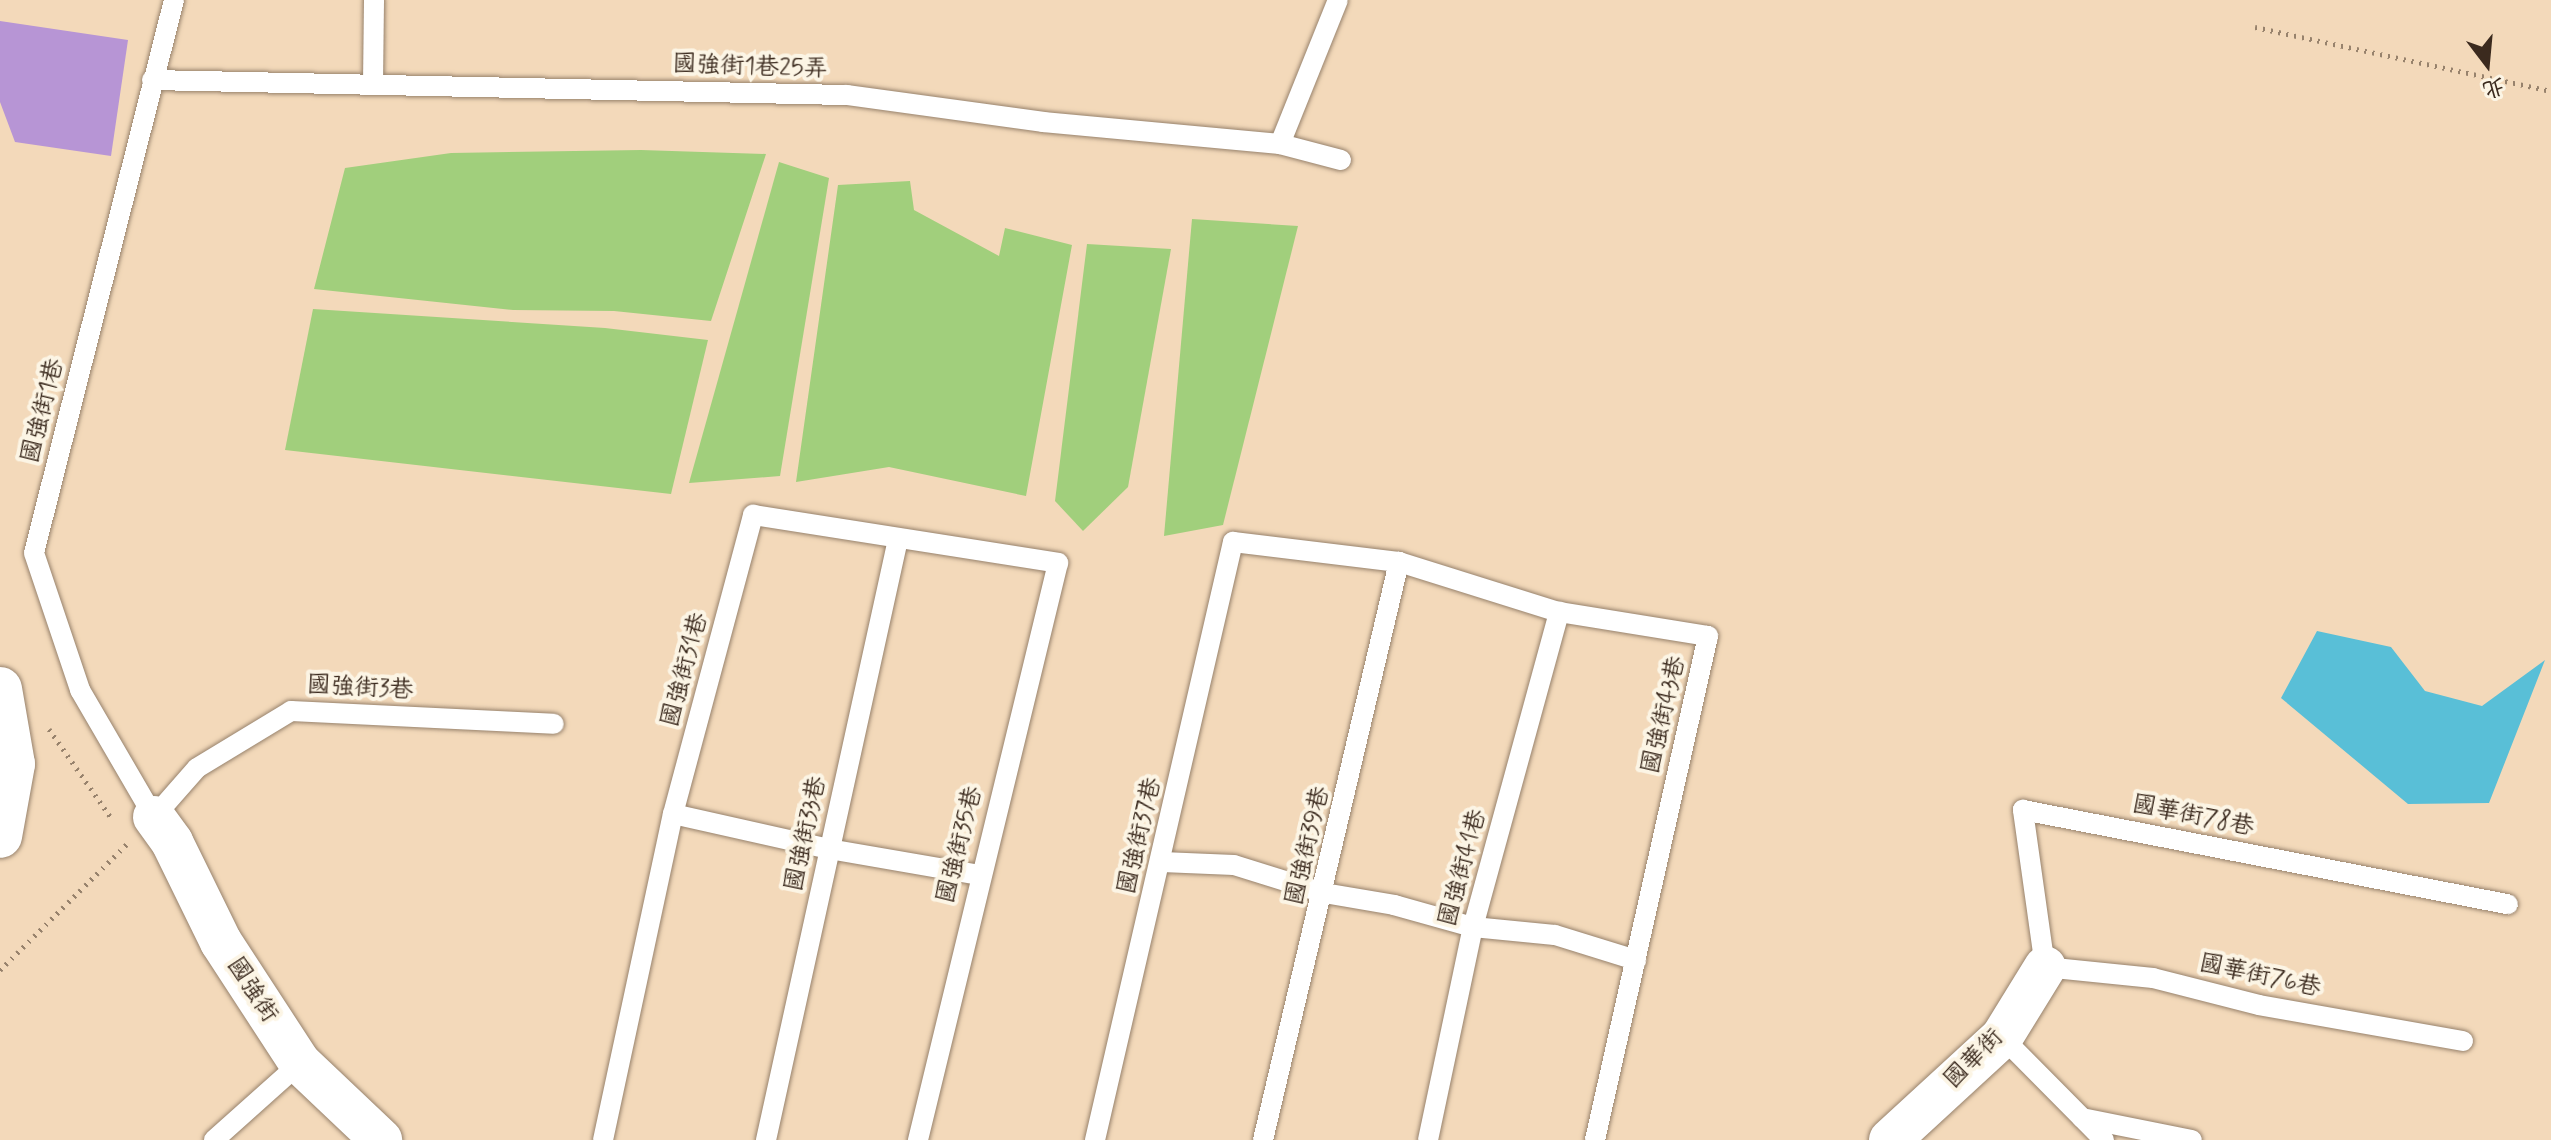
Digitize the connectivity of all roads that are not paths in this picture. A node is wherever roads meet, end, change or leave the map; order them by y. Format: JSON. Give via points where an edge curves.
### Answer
{"nodes":[{"id":1,"x":174,"y":0,"type":"edge"},
{"id":2,"x":374,"y":0,"type":"edge"},
{"id":3,"x":1338,"y":0,"type":"edge"},
{"id":4,"x":152,"y":80,"type":"junction"},
{"id":5,"x":373,"y":83,"type":"junction"},
{"id":6,"x":1280,"y":144,"type":"junction"},
{"id":7,"x":1341,"y":160,"type":"dead end"},
{"id":8,"x":898,"y":539,"type":"junction"},
{"id":9,"x":1233,"y":542,"type":"joint"},
{"id":10,"x":1399,"y":562,"type":"junction"},
{"id":11,"x":1058,"y":563,"type":"joint"},
{"id":12,"x":1559,"y":612,"type":"junction"},
{"id":13,"x":0,"y":689,"type":"edge"},
{"id":14,"x":554,"y":724,"type":"dead end"},
{"id":15,"x":673,"y":814,"type":"junction"},
{"id":16,"x":141,"y":830,"type":"junction"},
{"id":17,"x":0,"y":836,"type":"edge"},
{"id":18,"x":829,"y":849,"type":"junction"},
{"id":19,"x":1162,"y":862,"type":"junction"},
{"id":20,"x":979,"y":875,"type":"junction"},
{"id":21,"x":1324,"y":893,"type":"junction"},
{"id":22,"x":2508,"y":904,"type":"dead end"},
{"id":23,"x":1473,"y":927,"type":"junction"},
{"id":24,"x":1636,"y":960,"type":"junction"},
{"id":25,"x":2045,"y":967,"type":"junction"},
{"id":26,"x":2002,"y":1037,"type":"junction"},
{"id":27,"x":2463,"y":1041,"type":"dead end"},
{"id":28,"x":300,"y":1063,"type":"junction"},
{"id":29,"x":2082,"y":1118,"type":"junction"},
{"id":30,"x":214,"y":1140,"type":"edge"},
{"id":31,"x":381,"y":1140,"type":"edge"},
{"id":32,"x":603,"y":1140,"type":"edge"},
{"id":33,"x":766,"y":1140,"type":"edge"},
{"id":34,"x":918,"y":1140,"type":"edge"},
{"id":35,"x":1095,"y":1140,"type":"edge"},
{"id":36,"x":1263,"y":1140,"type":"edge"},
{"id":37,"x":1428,"y":1140,"type":"edge"},
{"id":38,"x":1595,"y":1140,"type":"edge"},
{"id":39,"x":1890,"y":1140,"type":"edge"},
{"id":40,"x":2104,"y":1140,"type":"edge"},
{"id":41,"x":2192,"y":1140,"type":"edge"}],
"edges":[{"from":1,"to":4,"type":"lane","name":"國強街1巷"},
{"from":2,"to":5,"type":"lane"},
{"from":3,"to":6,"type":"lane"},
{"from":4,"to":5,"type":"lane","name":"國強街1巷25弄"},
{"from":4,"to":16,"type":"lane","name":"國強街1巷","via":[[34,553],[80,690]]},
{"from":5,"to":6,"type":"lane","name":"國強街1巷25弄","via":[[847,95],[1043,122]]},
{"from":6,"to":7,"type":"lane","name":"國強街1巷25弄"},
{"from":8,"to":11,"type":"lane","name":"國強街31巷"},
{"from":8,"to":15,"type":"lane","name":"國強街31巷","via":[[753,515]]},
{"from":8,"to":18,"type":"lane","name":"國強街33巷"},
{"from":9,"to":10,"type":"lane","name":"國強街43巷"},
{"from":9,"to":19,"type":"lane","name":"國強街37巷"},
{"from":10,"to":12,"type":"lane","name":"國強街43巷"},
{"from":10,"to":21,"type":"lane","name":"國強街39巷"},
{"from":11,"to":20,"type":"lane","name":"國強街35巷"},
{"from":12,"to":23,"type":"lane","name":"國強街41巷"},
{"from":12,"to":24,"type":"lane","name":"國強街43巷","via":[[1708,636]]},
{"from":13,"to":17,"type":"highway","via":[[13,764]]},
{"from":14,"to":16,"type":"lane","name":"國強街3巷","via":[[291,711],[197,768]]},
{"from":15,"to":18,"type":"lane"},
{"from":15,"to":32,"type":"lane","name":"國強街31巷"},
{"from":16,"to":28,"type":"street","name":"國強街","via":[[172,842],[221,942]]},
{"from":18,"to":20,"type":"lane"},
{"from":18,"to":33,"type":"lane","name":"國強街33巷"},
{"from":19,"to":21,"type":"lane","via":[[1234,865]]},
{"from":19,"to":35,"type":"lane","name":"國強街37巷"},
{"from":20,"to":34,"type":"lane","name":"國強街35巷"},
{"from":21,"to":23,"type":"lane"},
{"from":21,"to":36,"type":"lane","name":"國強街39巷"},
{"from":22,"to":25,"type":"lane","name":"國華街78巷","via":[[2023,810]]},
{"from":23,"to":24,"type":"lane","via":[[1555,935]]},
{"from":23,"to":37,"type":"lane","name":"國強街41巷"},
{"from":24,"to":38,"type":"lane","name":"國強街43巷"},
{"from":25,"to":26,"type":"street","name":"國華街"},
{"from":25,"to":27,"type":"lane","name":"國華街76巷","via":[[2153,978],[2259,1005]]},
{"from":26,"to":29,"type":"lane"},
{"from":26,"to":39,"type":"street","name":"國華街"},
{"from":28,"to":30,"type":"lane"},
{"from":28,"to":31,"type":"street","name":"國強街"},
{"from":29,"to":40,"type":"lane"},
{"from":29,"to":41,"type":"lane"}]}
